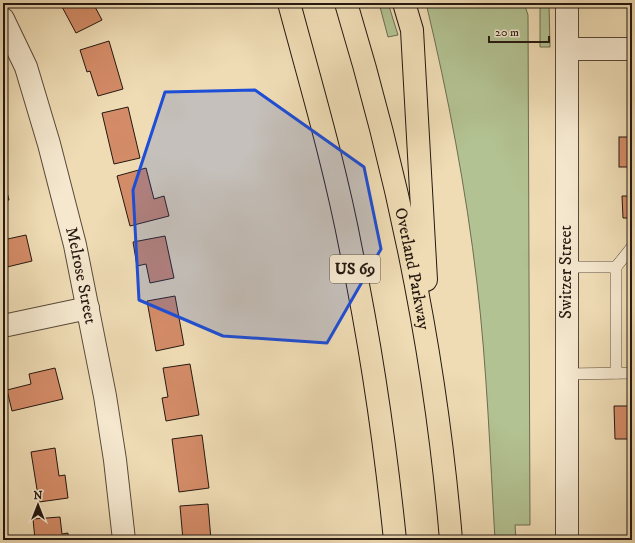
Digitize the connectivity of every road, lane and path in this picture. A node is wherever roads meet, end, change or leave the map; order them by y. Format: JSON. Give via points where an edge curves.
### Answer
{"nodes":[{"id":1,"x":288,"y":3,"type":"edge"},
{"id":2,"x":346,"y":3,"type":"edge"},
{"id":3,"x":404,"y":3,"type":"edge"},
{"id":4,"x":567,"y":3,"type":"edge"},
{"id":5,"x":3,"y":19,"type":"edge"},
{"id":6,"x":567,"y":49,"type":"junction"},
{"id":7,"x":632,"y":49,"type":"edge"},
{"id":8,"x":632,"y":246,"type":"edge"},
{"id":9,"x":566,"y":267,"type":"junction"},
{"id":10,"x":616,"y":267,"type":"junction"},
{"id":11,"x":88,"y":308,"type":"junction"},
{"id":12,"x":3,"y":326,"type":"edge"},
{"id":13,"x":431,"y":369,"type":"junction"},
{"id":14,"x":616,"y":373,"type":"junction"},
{"id":15,"x":632,"y":373,"type":"edge"},
{"id":16,"x":566,"y":374,"type":"junction"},
{"id":17,"x":124,"y":540,"type":"edge"},
{"id":18,"x":395,"y":540,"type":"edge"},
{"id":19,"x":451,"y":540,"type":"edge"},
{"id":20,"x":567,"y":540,"type":"edge"}],
"edges":[{"from":1,"to":18,"type":"highway","number":"US 69","via":[[325,134],[351,249],[374,370]]},
{"from":2,"to":13,"type":"highway","name":"Overland Parkway","via":[[380,123],[405,232]]},
{"from":3,"to":13,"type":"highway","via":[[412,30]]},
{"from":4,"to":6,"type":"street","name":"Switzer Street"},
{"from":5,"to":11,"type":"street","name":"Melrose Street","via":[[26,67],[49,144],[75,244]]},
{"from":6,"to":7,"type":"street"},
{"from":6,"to":9,"type":"street","name":"Switzer Street"},
{"from":8,"to":10,"type":"lane"},
{"from":9,"to":10,"type":"lane"},
{"from":9,"to":16,"type":"street","name":"Switzer Street"},
{"from":10,"to":14,"type":"lane"},
{"from":11,"to":12,"type":"street"},
{"from":11,"to":17,"type":"street","name":"Melrose Street","via":[[115,460]]},
{"from":13,"to":19,"type":"highway","name":"Overland Parkway"},
{"from":14,"to":15,"type":"lane"},
{"from":14,"to":16,"type":"lane"},
{"from":16,"to":20,"type":"street","name":"Switzer Street"}]}
